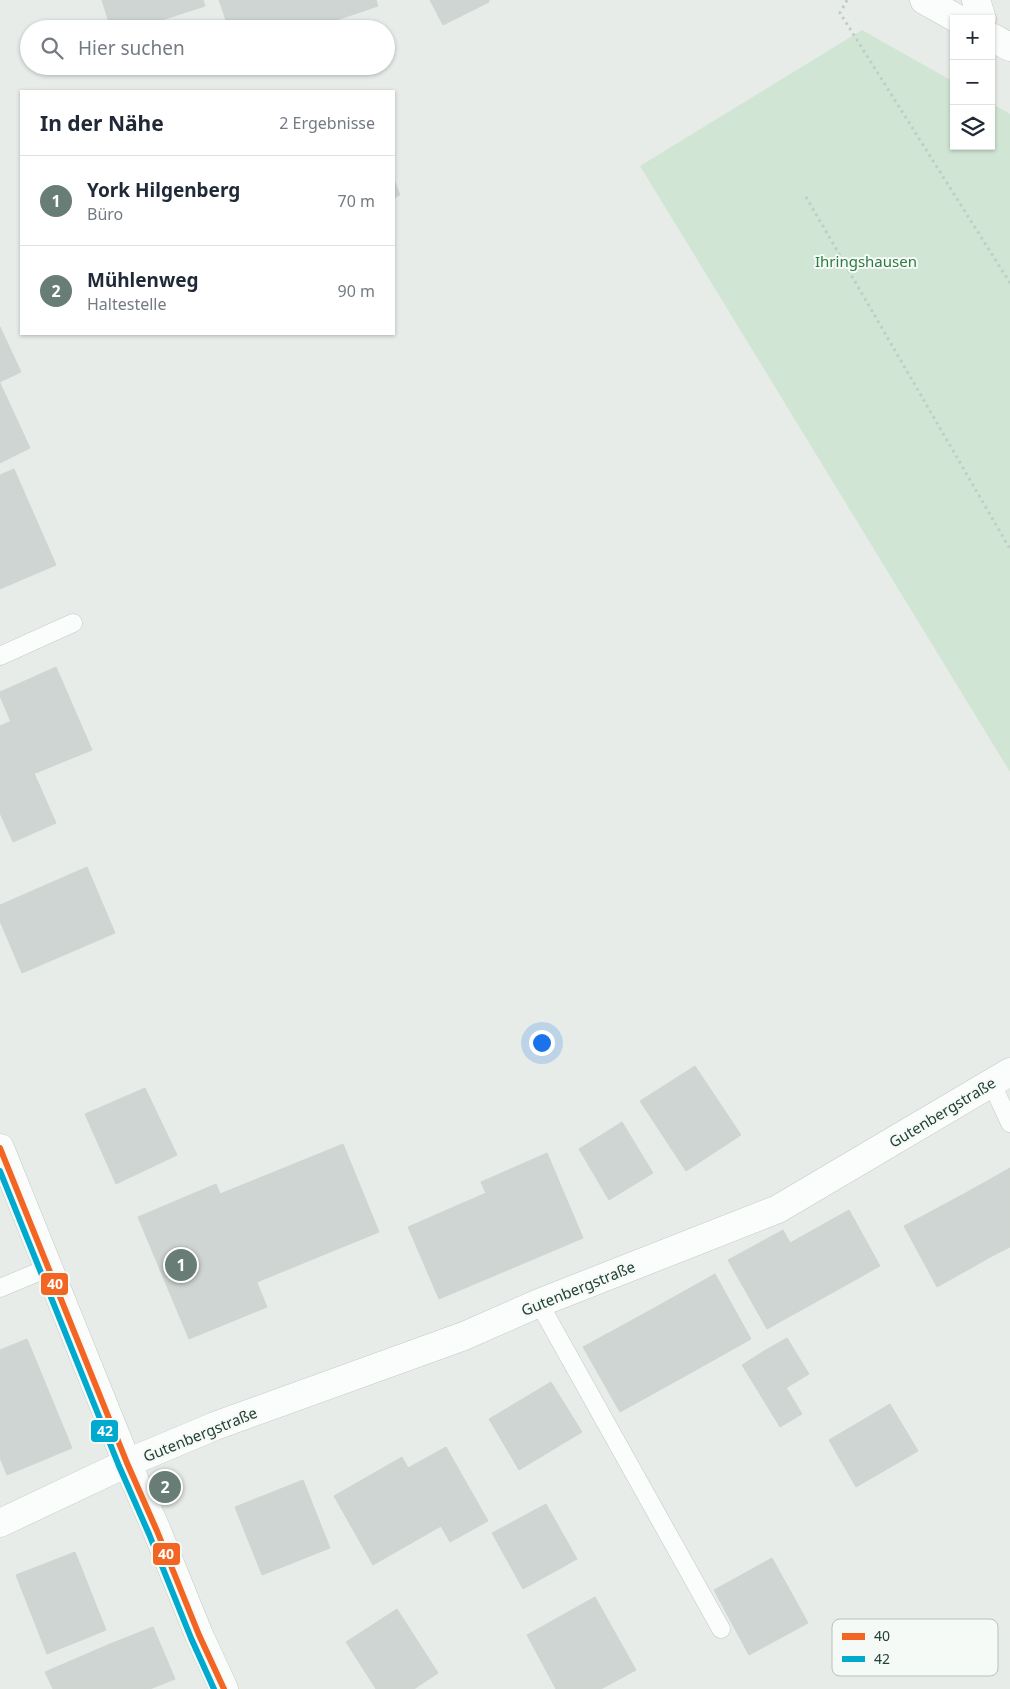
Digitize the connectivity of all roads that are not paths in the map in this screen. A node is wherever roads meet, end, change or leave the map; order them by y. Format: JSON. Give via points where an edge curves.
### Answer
{"nodes":[{"id":1,"x":924,"y":0,"type":"edge"},
{"id":2,"x":976,"y":0,"type":"edge"},
{"id":3,"x":951,"y":15,"type":"edge"},
{"id":4,"x":981,"y":15,"type":"edge"},
{"id":5,"x":995,"y":39,"type":"edge"},
{"id":6,"x":1010,"y":47,"type":"edge"},
{"id":7,"x":73,"y":623,"type":"dead end"},
{"id":8,"x":0,"y":656,"type":"edge"},
{"id":9,"x":1001,"y":1077,"type":"edge"},
{"id":10,"x":1010,"y":1123,"type":"edge"},
{"id":11,"x":0,"y":1148,"type":"edge"},
{"id":12,"x":48,"y":1268,"type":"junction"},
{"id":13,"x":0,"y":1288,"type":"edge"},
{"id":14,"x":539,"y":1303,"type":"junction"},
{"id":15,"x":127,"y":1463,"type":"junction"},
{"id":16,"x":0,"y":1523,"type":"edge"},
{"id":17,"x":721,"y":1629,"type":"dead end"},
{"id":18,"x":224,"y":1689,"type":"edge"}],
"edges":[{"from":1,"to":3,"type":"street"},
{"from":2,"to":4,"type":"street"},
{"from":5,"to":6,"type":"street"},
{"from":7,"to":8,"type":"lane"},
{"from":9,"to":10,"type":"lane"},
{"from":9,"to":14,"type":"street","name":"Gutenbergstraße","via":[[778,1209]]},
{"from":11,"to":12,"type":"street"},
{"from":12,"to":13,"type":"lane"},
{"from":12,"to":15,"type":"street"},
{"from":14,"to":15,"type":"street","name":"Gutenbergstraße","via":[[464,1336],[214,1426]]},
{"from":14,"to":17,"type":"lane"},
{"from":15,"to":16,"type":"street","name":"Gutenbergstraße"},
{"from":15,"to":18,"type":"street"}]}
